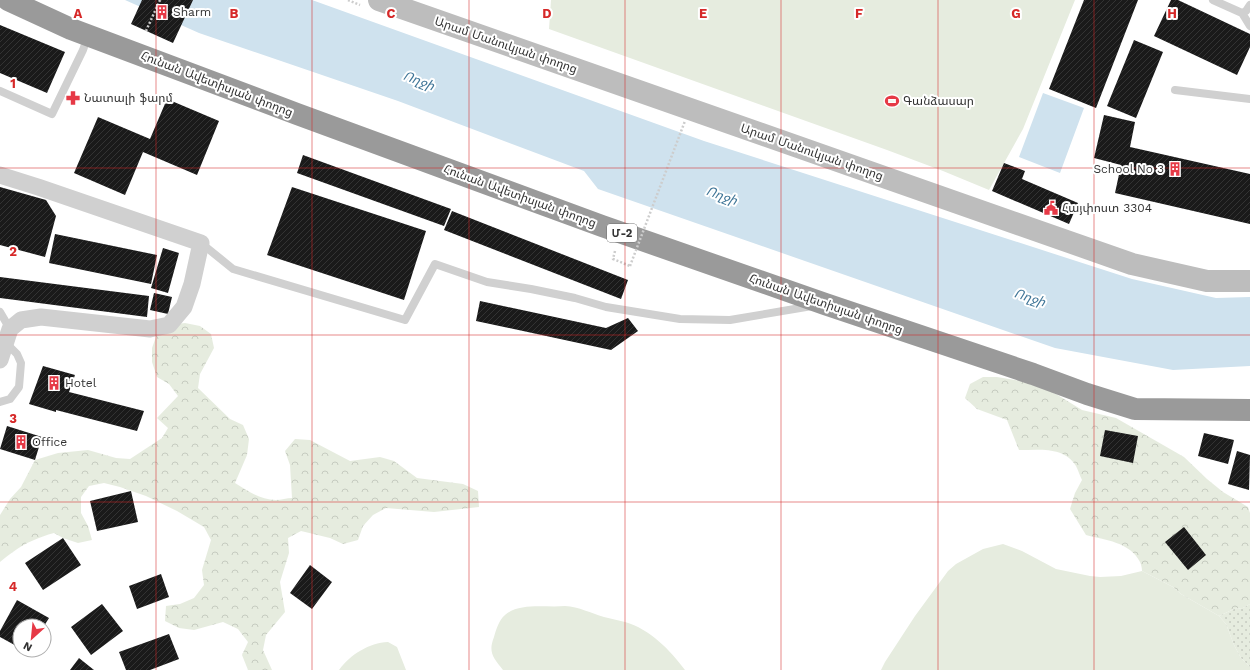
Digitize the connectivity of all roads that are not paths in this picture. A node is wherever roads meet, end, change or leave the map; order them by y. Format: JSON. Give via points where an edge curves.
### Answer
{"nodes":[{"id":1,"x":8,"y":0,"type":"edge"},
{"id":2,"x":379,"y":0,"type":"edge"},
{"id":3,"x":1213,"y":0,"type":"edge"},
{"id":4,"x":1250,"y":5,"type":"edge"},
{"id":5,"x":1242,"y":13,"type":"junction"},
{"id":6,"x":1250,"y":26,"type":"edge"},
{"id":7,"x":88,"y":36,"type":"junction"},
{"id":8,"x":1175,"y":90,"type":"dead end"},
{"id":9,"x":0,"y":91,"type":"edge"},
{"id":10,"x":1250,"y":99,"type":"edge"},
{"id":11,"x":0,"y":175,"type":"edge"},
{"id":12,"x":201,"y":243,"type":"junction"},
{"id":13,"x":1250,"y":281,"type":"edge"},
{"id":14,"x":825,"y":304,"type":"junction"},
{"id":15,"x":0,"y":312,"type":"edge"},
{"id":16,"x":8,"y":336,"type":"junction"},
{"id":17,"x":0,"y":360,"type":"edge"},
{"id":18,"x":0,"y":402,"type":"edge"},
{"id":19,"x":1250,"y":410,"type":"edge"}],
"edges":[{"from":1,"to":7,"type":"highway","name":"Հունան Ավետիսյան փողոց","number":"Մ-2"},
{"from":2,"to":13,"type":"street","name":"Արամ Մանուկյան փողոց","via":[[1132,264],[1207,281]]},
{"from":3,"to":5,"type":"lane"},
{"from":4,"to":5,"type":"lane"},
{"from":5,"to":6,"type":"lane"},
{"from":7,"to":9,"type":"lane","via":[[52,114]]},
{"from":7,"to":14,"type":"highway","name":"Հունան Ավետիսյան փողոց","number":"Մ-2","via":[[595,224]]},
{"from":8,"to":10,"type":"lane"},
{"from":11,"to":12,"type":"street"},
{"from":12,"to":14,"type":"lane","via":[[233,269],[405,320],[435,264],[486,282],[532,289],[606,307],[680,319],[730,320]]},
{"from":12,"to":16,"type":"street","via":[[184,307],[169,325],[150,329],[40,317],[21,320]]},
{"from":14,"to":19,"type":"highway","name":"Հունան Ավետիսյան փողոց","number":"Մ-2","via":[[1135,409]]},
{"from":15,"to":16,"type":"lane"},
{"from":16,"to":17,"type":"street"},
{"from":16,"to":18,"type":"lane","via":[[21,363],[19,387],[10,399]]}]}
